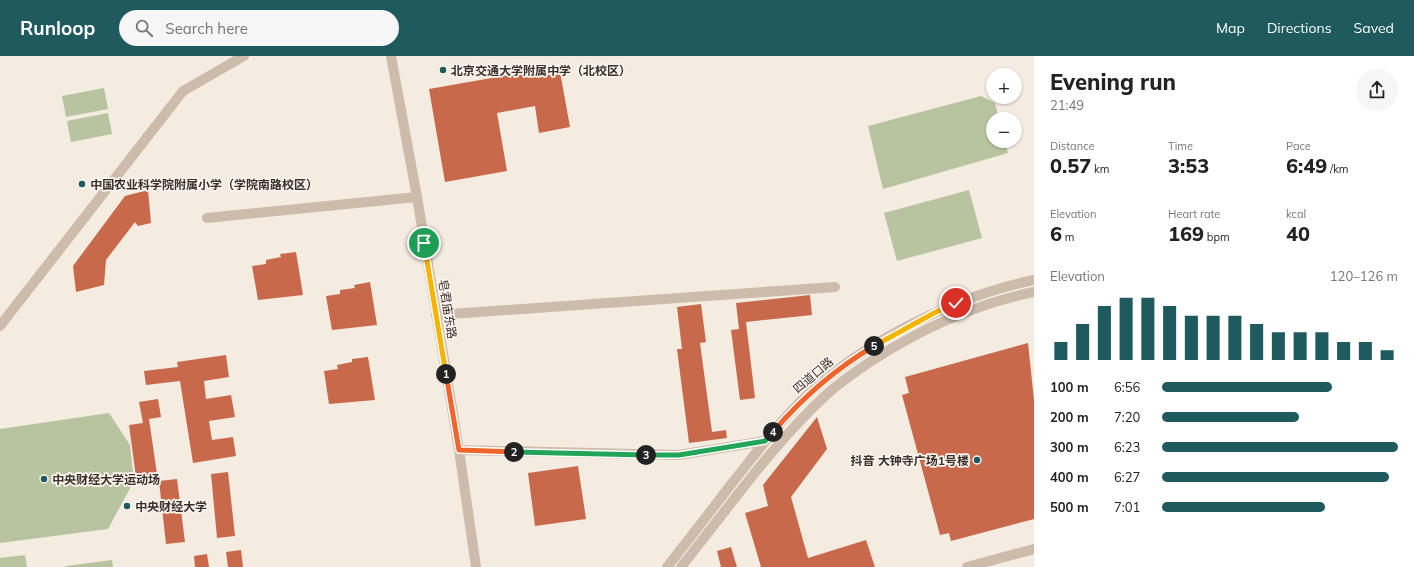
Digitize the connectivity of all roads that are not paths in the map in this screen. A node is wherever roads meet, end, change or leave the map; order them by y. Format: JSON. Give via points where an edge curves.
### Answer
{"nodes":[{"id":1,"x":244,"y":56,"type":"edge"},
{"id":2,"x":391,"y":56,"type":"edge"},
{"id":3,"x":417,"y":197,"type":"junction"},
{"id":4,"x":207,"y":218,"type":"dead end"},
{"id":5,"x":1034,"y":280,"type":"edge"},
{"id":6,"x":835,"y":288,"type":"dead end"},
{"id":7,"x":1034,"y":292,"type":"edge"},
{"id":8,"x":436,"y":315,"type":"junction"},
{"id":9,"x":0,"y":326,"type":"edge"},
{"id":10,"x":765,"y":441,"type":"junction"},
{"id":11,"x":459,"y":450,"type":"junction"},
{"id":12,"x":1034,"y":549,"type":"edge"},
{"id":13,"x":476,"y":567,"type":"edge"},
{"id":14,"x":667,"y":567,"type":"edge"},
{"id":15,"x":681,"y":567,"type":"edge"},
{"id":16,"x":967,"y":567,"type":"edge"}],
"edges":[{"from":1,"to":9,"type":"street","via":[[183,91]]},
{"from":2,"to":3,"type":"street","name":"皂君庙东路"},
{"from":3,"to":4,"type":"street"},
{"from":3,"to":8,"type":"street","name":"皂君庙东路"},
{"from":5,"to":10,"type":"street","name":"四道口路","via":[[1005,286],[956,303],[863,353],[813,390]]},
{"from":6,"to":8,"type":"street"},
{"from":7,"to":15,"type":"street","name":"四道口路","via":[[971,309],[935,324],[897,344],[837,385],[777,446]]},
{"from":8,"to":11,"type":"street","name":"皂君庙东路"},
{"from":10,"to":11,"type":"street","via":[[679,455]]},
{"from":10,"to":14,"type":"street","name":"四道口路"},
{"from":11,"to":13,"type":"street","name":"皂君庙东路"},
{"from":12,"to":16,"type":"street"}]}
